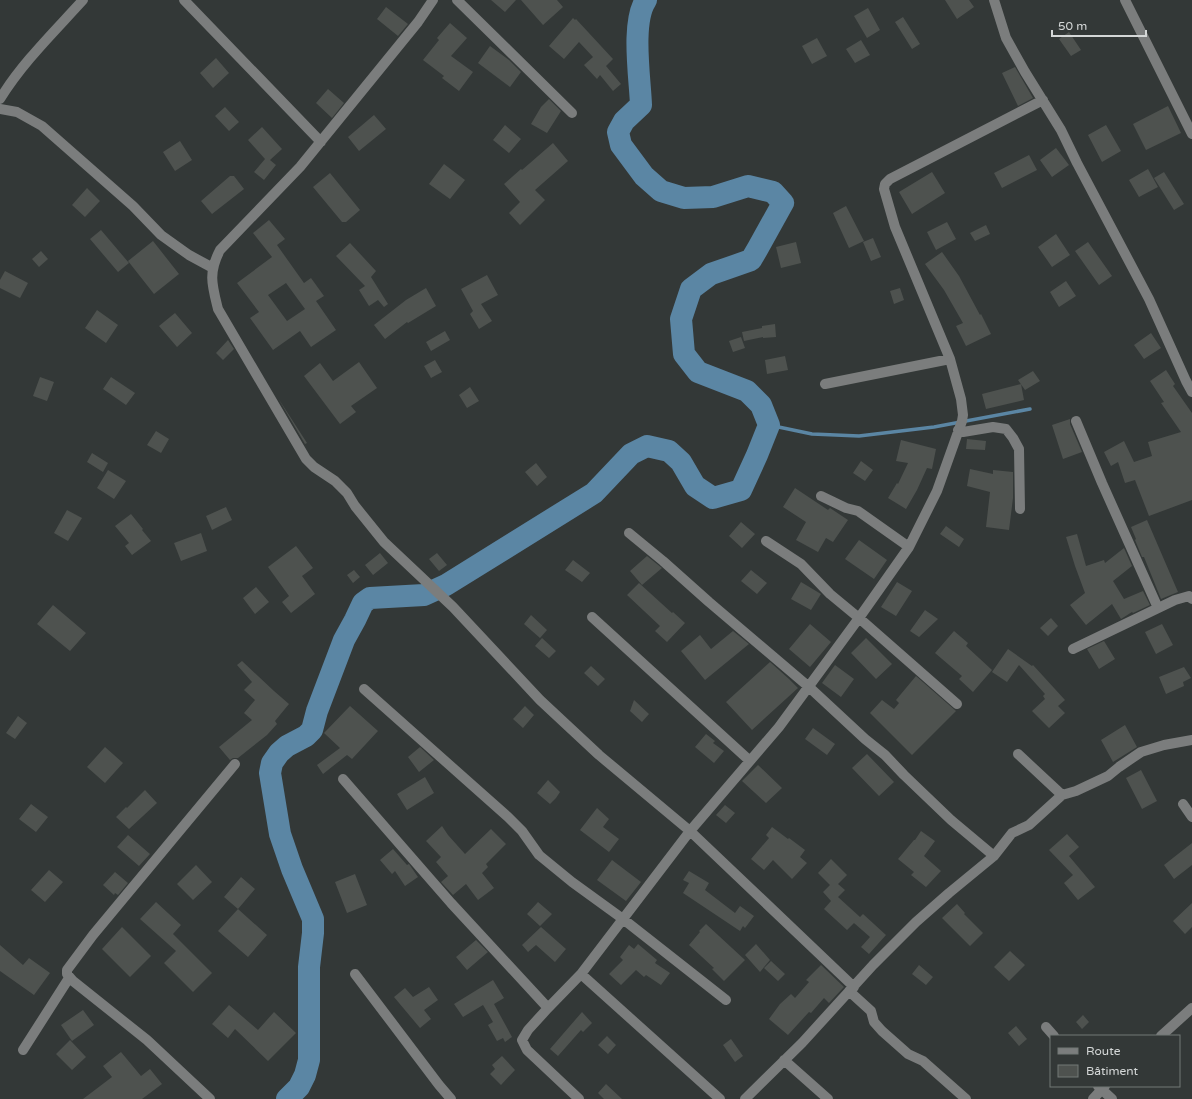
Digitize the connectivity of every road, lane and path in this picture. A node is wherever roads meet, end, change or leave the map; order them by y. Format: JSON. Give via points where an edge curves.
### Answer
{"nodes":[{"id":1,"x":83,"y":0,"type":"edge"},
{"id":2,"x":184,"y":0,"type":"edge"},
{"id":3,"x":433,"y":0,"type":"edge"},
{"id":4,"x":457,"y":0,"type":"edge"},
{"id":5,"x":994,"y":0,"type":"edge"},
{"id":6,"x":1125,"y":0,"type":"edge"},
{"id":7,"x":0,"y":99,"type":"edge"},
{"id":8,"x":1043,"y":100,"type":"junction"},
{"id":9,"x":0,"y":109,"type":"edge"},
{"id":10,"x":572,"y":113,"type":"dead end"},
{"id":11,"x":1192,"y":134,"type":"edge"},
{"id":12,"x":321,"y":142,"type":"junction"},
{"id":13,"x":213,"y":268,"type":"junction"},
{"id":14,"x":950,"y":359,"type":"junction"},
{"id":15,"x":825,"y":384,"type":"dead end"},
{"id":16,"x":1192,"y":392,"type":"edge"},
{"id":17,"x":1076,"y":421,"type":"dead end"},
{"id":18,"x":958,"y":430,"type":"junction"},
{"id":19,"x":821,"y":496,"type":"dead end"},
{"id":20,"x":1020,"y":508,"type":"dead end"},
{"id":21,"x":629,"y":533,"type":"dead end"},
{"id":22,"x":766,"y":541,"type":"dead end"},
{"id":23,"x":908,"y":546,"type":"junction"},
{"id":24,"x":1192,"y":599,"type":"edge"},
{"id":25,"x":1158,"y":608,"type":"junction"},
{"id":26,"x":592,"y":617,"type":"dead end"},
{"id":27,"x":859,"y":618,"type":"junction"},
{"id":28,"x":1073,"y":649,"type":"dead end"},
{"id":29,"x":809,"y":687,"type":"junction"},
{"id":30,"x":364,"y":689,"type":"dead end"},
{"id":31,"x":957,"y":704,"type":"dead end"},
{"id":32,"x":1192,"y":740,"type":"edge"},
{"id":33,"x":1018,"y":754,"type":"dead end"},
{"id":34,"x":750,"y":761,"type":"junction"},
{"id":35,"x":235,"y":764,"type":"dead end"},
{"id":36,"x":343,"y":779,"type":"dead end"},
{"id":37,"x":1062,"y":795,"type":"junction"},
{"id":38,"x":1183,"y":804,"type":"dead end"},
{"id":39,"x":1192,"y":817,"type":"edge"},
{"id":40,"x":690,"y":832,"type":"junction"},
{"id":41,"x":994,"y":856,"type":"junction"},
{"id":42,"x":623,"y":919,"type":"junction"},
{"id":43,"x":355,"y":974,"type":"dead end"},
{"id":44,"x":581,"y":974,"type":"junction"},
{"id":45,"x":69,"y":978,"type":"junction"},
{"id":46,"x":851,"y":989,"type":"junction"},
{"id":47,"x":726,"y":1000,"type":"dead end"},
{"id":48,"x":548,"y":1008,"type":"junction"},
{"id":49,"x":1192,"y":1008,"type":"edge"},
{"id":50,"x":1046,"y":1027,"type":"dead end"},
{"id":51,"x":1053,"y":1035,"type":"edge"},
{"id":52,"x":1162,"y":1035,"type":"edge"},
{"id":53,"x":23,"y":1050,"type":"dead end"},
{"id":54,"x":784,"y":1060,"type":"junction"},
{"id":55,"x":1102,"y":1087,"type":"edge"},
{"id":56,"x":210,"y":1099,"type":"edge"},
{"id":57,"x":451,"y":1099,"type":"edge"},
{"id":58,"x":580,"y":1099,"type":"edge"},
{"id":59,"x":720,"y":1099,"type":"edge"},
{"id":60,"x":745,"y":1099,"type":"edge"},
{"id":61,"x":828,"y":1099,"type":"edge"},
{"id":62,"x":966,"y":1099,"type":"edge"},
{"id":63,"x":1093,"y":1099,"type":"edge"},
{"id":64,"x":1112,"y":1099,"type":"edge"}],
"edges":[{"from":1,"to":7,"type":"street"},
{"from":2,"to":12,"type":"street"},
{"from":3,"to":12,"type":"street"},
{"from":4,"to":10,"type":"street"},
{"from":5,"to":8,"type":"street","via":[[1006,38]]},
{"from":6,"to":11,"type":"street"},
{"from":8,"to":14,"type":"street","via":[[890,179],[885,184],[884,189],[895,227]]},
{"from":8,"to":16,"type":"street","via":[[1062,130],[1149,299]]},
{"from":9,"to":13,"type":"street","via":[[17,112],[42,126],[133,206],[161,235]]},
{"from":12,"to":13,"type":"street","via":[[220,250]]},
{"from":13,"to":40,"type":"street","via":[[212,285],[218,309],[306,459],[347,493],[384,542],[453,607],[540,700],[588,745]]},
{"from":14,"to":15,"type":"street"},
{"from":14,"to":18,"type":"street","via":[[963,415]]},
{"from":17,"to":25,"type":"street"},
{"from":18,"to":20,"type":"street","via":[[963,432],[993,427],[1006,429],[1019,449]]},
{"from":18,"to":23,"type":"street","via":[[937,491]]},
{"from":19,"to":23,"type":"street","via":[[858,511]]},
{"from":21,"to":29,"type":"street"},
{"from":22,"to":27,"type":"street","via":[[801,564],[830,594]]},
{"from":23,"to":27,"type":"street"},
{"from":24,"to":25,"type":"street","via":[[1189,596]]},
{"from":25,"to":28,"type":"street"},
{"from":26,"to":34,"type":"street"},
{"from":27,"to":29,"type":"street"},
{"from":27,"to":31,"type":"street"},
{"from":29,"to":34,"type":"street","via":[[779,728]]},
{"from":29,"to":41,"type":"street","via":[[886,755],[950,820]]},
{"from":30,"to":42,"type":"street","via":[[508,817],[539,855]]},
{"from":32,"to":37,"type":"street","via":[[1140,752],[1108,776]]},
{"from":33,"to":37,"type":"street"},
{"from":34,"to":40,"type":"street"},
{"from":35,"to":45,"type":"street","via":[[93,935],[67,970]]},
{"from":36,"to":48,"type":"street","via":[[451,904]]},
{"from":37,"to":41,"type":"street","via":[[1029,824],[1012,833]]},
{"from":38,"to":39,"type":"street"},
{"from":40,"to":42,"type":"street"},
{"from":40,"to":46,"type":"street"},
{"from":41,"to":46,"type":"street","via":[[916,922]]},
{"from":42,"to":44,"type":"street"},
{"from":42,"to":47,"type":"street"},
{"from":43,"to":57,"type":"street"},
{"from":44,"to":48,"type":"street"},
{"from":44,"to":59,"type":"street"},
{"from":45,"to":53,"type":"street"},
{"from":45,"to":56,"type":"street","via":[[147,1040]]},
{"from":46,"to":54,"type":"street"},
{"from":46,"to":62,"type":"street","via":[[871,1011],[874,1022],[882,1031],[908,1054],[923,1061]]},
{"from":48,"to":58,"type":"street","via":[[522,1040],[527,1050]]},
{"from":49,"to":52,"type":"street"},
{"from":50,"to":51,"type":"street"},
{"from":54,"to":60,"type":"street"},
{"from":54,"to":61,"type":"street"},
{"from":55,"to":63,"type":"street"},
{"from":55,"to":64,"type":"street"}]}
